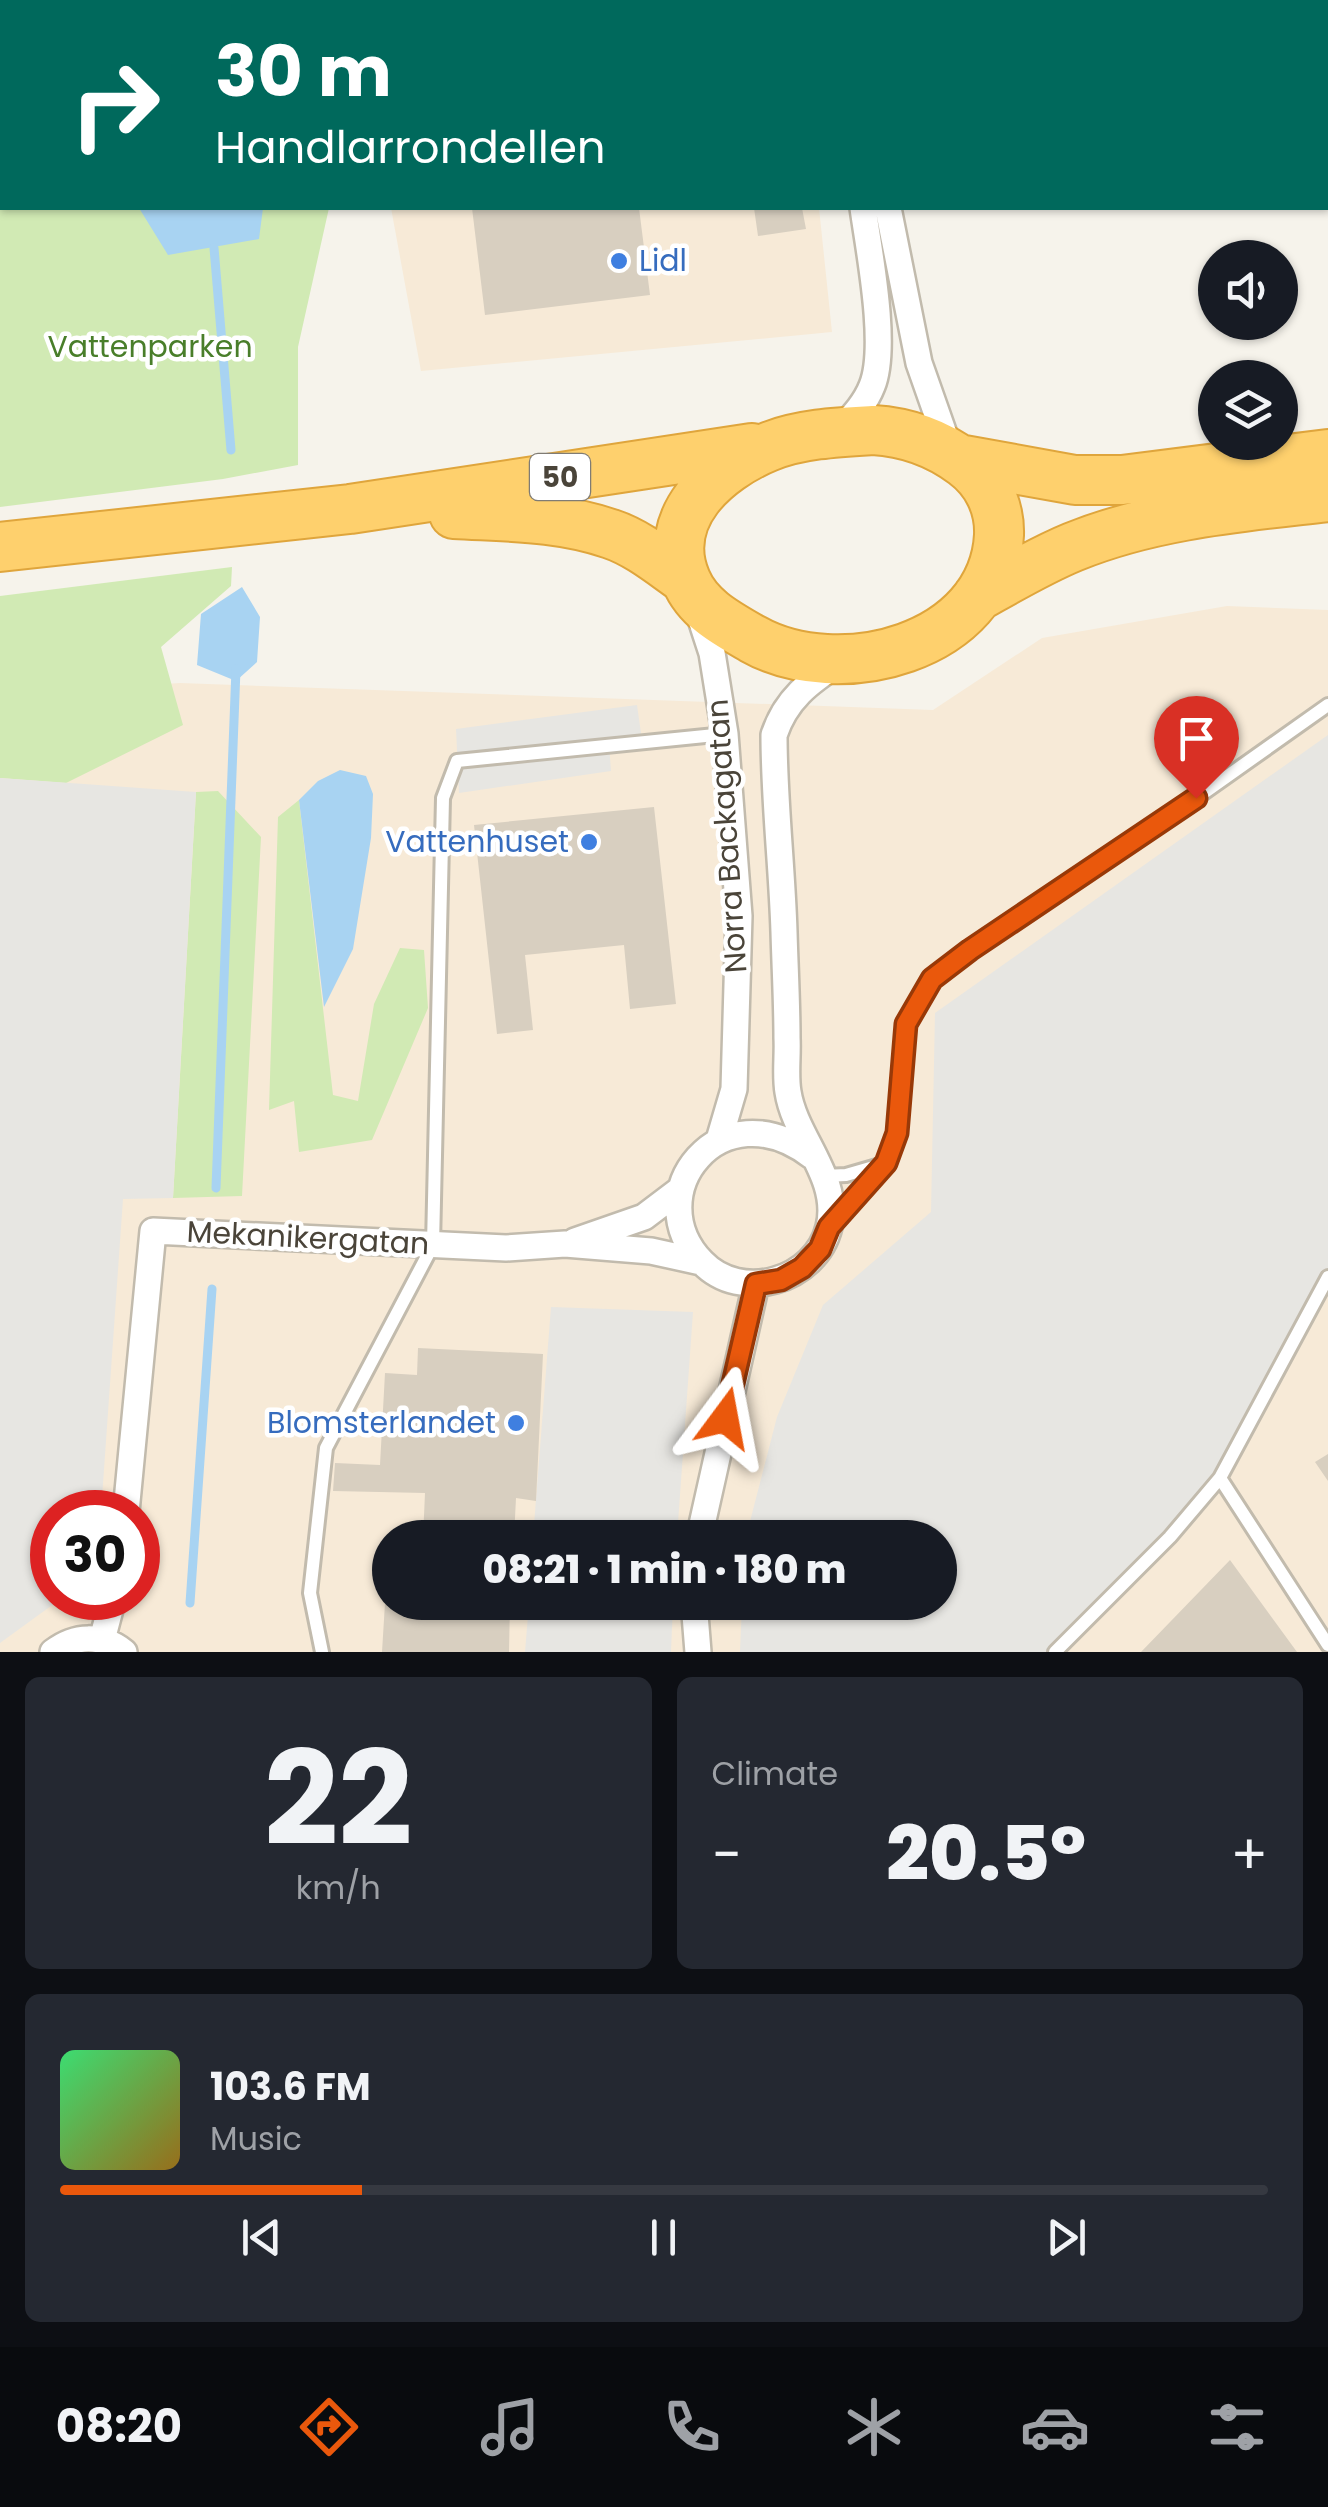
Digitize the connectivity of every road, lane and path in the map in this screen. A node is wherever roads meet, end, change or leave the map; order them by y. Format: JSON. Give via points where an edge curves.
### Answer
{"nodes":[{"id":1,"x":863,"y":210,"type":"edge"},
{"id":2,"x":888,"y":210,"type":"edge"},
{"id":3,"x":838,"y":432,"type":"junction"},
{"id":4,"x":770,"y":446,"type":"junction"},
{"id":5,"x":1328,"y":454,"type":"edge"},
{"id":6,"x":955,"y":456,"type":"junction"},
{"id":7,"x":1328,"y":497,"type":"edge"},
{"id":8,"x":350,"y":509,"type":"junction"},
{"id":9,"x":0,"y":546,"type":"edge"},
{"id":10,"x":689,"y":586,"type":"junction"},
{"id":11,"x":978,"y":597,"type":"junction"},
{"id":12,"x":841,"y":661,"type":"junction"},
{"id":13,"x":1328,"y":706,"type":"edge"},
{"id":14,"x":724,"y":734,"type":"junction"},
{"id":15,"x":720,"y":1140,"type":"junction"},
{"id":16,"x":886,"y":1163,"type":"junction"},
{"id":17,"x":818,"y":1166,"type":"junction"},
{"id":18,"x":681,"y":1189,"type":"junction"},
{"id":19,"x":829,"y":1227,"type":"junction"},
{"id":20,"x":565,"y":1244,"type":"junction"},
{"id":21,"x":433,"y":1245,"type":"junction"},
{"id":22,"x":701,"y":1262,"type":"junction"},
{"id":23,"x":1328,"y":1278,"type":"edge"},
{"id":24,"x":756,"y":1284,"type":"junction"},
{"id":25,"x":1220,"y":1478,"type":"junction"},
{"id":26,"x":128,"y":1490,"type":"edge"},
{"id":27,"x":703,"y":1520,"type":"edge"},
{"id":28,"x":113,"y":1620,"type":"edge"},
{"id":29,"x":695,"y":1620,"type":"edge"},
{"id":30,"x":1328,"y":1645,"type":"edge"},
{"id":31,"x":113,"y":1646,"type":"edge"},
{"id":32,"x":53,"y":1652,"type":"edge"},
{"id":33,"x":322,"y":1652,"type":"edge"},
{"id":34,"x":698,"y":1652,"type":"edge"},
{"id":35,"x":1055,"y":1652,"type":"edge"}],
"edges":[{"from":1,"to":3,"type":"street","via":[[876,370],[860,407]]},
{"from":2,"to":6,"type":"street","via":[[919,363]]},
{"from":3,"to":4,"type":"highway"},
{"from":3,"to":6,"type":"highway","via":[[894,432]]},
{"from":4,"to":8,"type":"highway","number":"50"},
{"from":4,"to":10,"type":"highway","via":[[732,464],[693,502],[679,548]]},
{"from":5,"to":6,"type":"highway","via":[[1122,480],[1075,480]]},
{"from":6,"to":11,"type":"highway","via":[[983,481],[997,510],[998,543]]},
{"from":7,"to":11,"type":"highway","via":[[1136,526],[1034,564]]},
{"from":8,"to":9,"type":"highway","number":"50"},
{"from":8,"to":10,"type":"highway","number":"50","via":[[577,525],[640,548]]},
{"from":10,"to":12,"type":"highway","via":[[715,616],[764,644],[788,655]]},
{"from":10,"to":14,"type":"street","name":"Norra Backagatan","via":[[712,653]]},
{"from":11,"to":12,"type":"highway","via":[[924,639]]},
{"from":12,"to":17,"type":"street","name":"Norra Backagatan","via":[[794,696],[774,735],[788,1093]]},
{"from":13,"to":16,"type":"lane","via":[[932,979],[906,1024],[897,1133]]},
{"from":14,"to":15,"type":"street","name":"Norra Backagatan","via":[[739,916],[734,1089]]},
{"from":14,"to":21,"type":"lane","via":[[457,761],[443,798]]},
{"from":15,"to":17,"type":"street","via":[[768,1132],[792,1141]]},
{"from":15,"to":18,"type":"street","via":[[702,1153]]},
{"from":16,"to":17,"type":"lane","via":[[846,1176]]},
{"from":16,"to":19,"type":"lane"},
{"from":17,"to":19,"type":"street","via":[[831,1201]]},
{"from":18,"to":20,"type":"street","name":"Mekanikergatan","via":[[644,1217]]},
{"from":18,"to":22,"type":"street","via":[[679,1215]]},
{"from":19,"to":24,"type":"street","via":[[802,1268]]},
{"from":20,"to":21,"type":"street","name":"Mekanikergatan"},
{"from":20,"to":22,"type":"street","name":"Mekanikergatan"},
{"from":21,"to":26,"type":"street","name":"Mekanikergatan","via":[[152,1231]]},
{"from":21,"to":33,"type":"lane","via":[[326,1448],[310,1593]]},
{"from":22,"to":24,"type":"street","via":[[736,1282]]},
{"from":23,"to":25,"type":"lane"},
{"from":24,"to":27,"type":"street"},
{"from":25,"to":30,"type":"lane"},
{"from":25,"to":35,"type":"lane"},
{"from":28,"to":31,"type":"street"},
{"from":29,"to":34,"type":"street"},
{"from":31,"to":32,"type":"street","via":[[86,1638]]}]}
